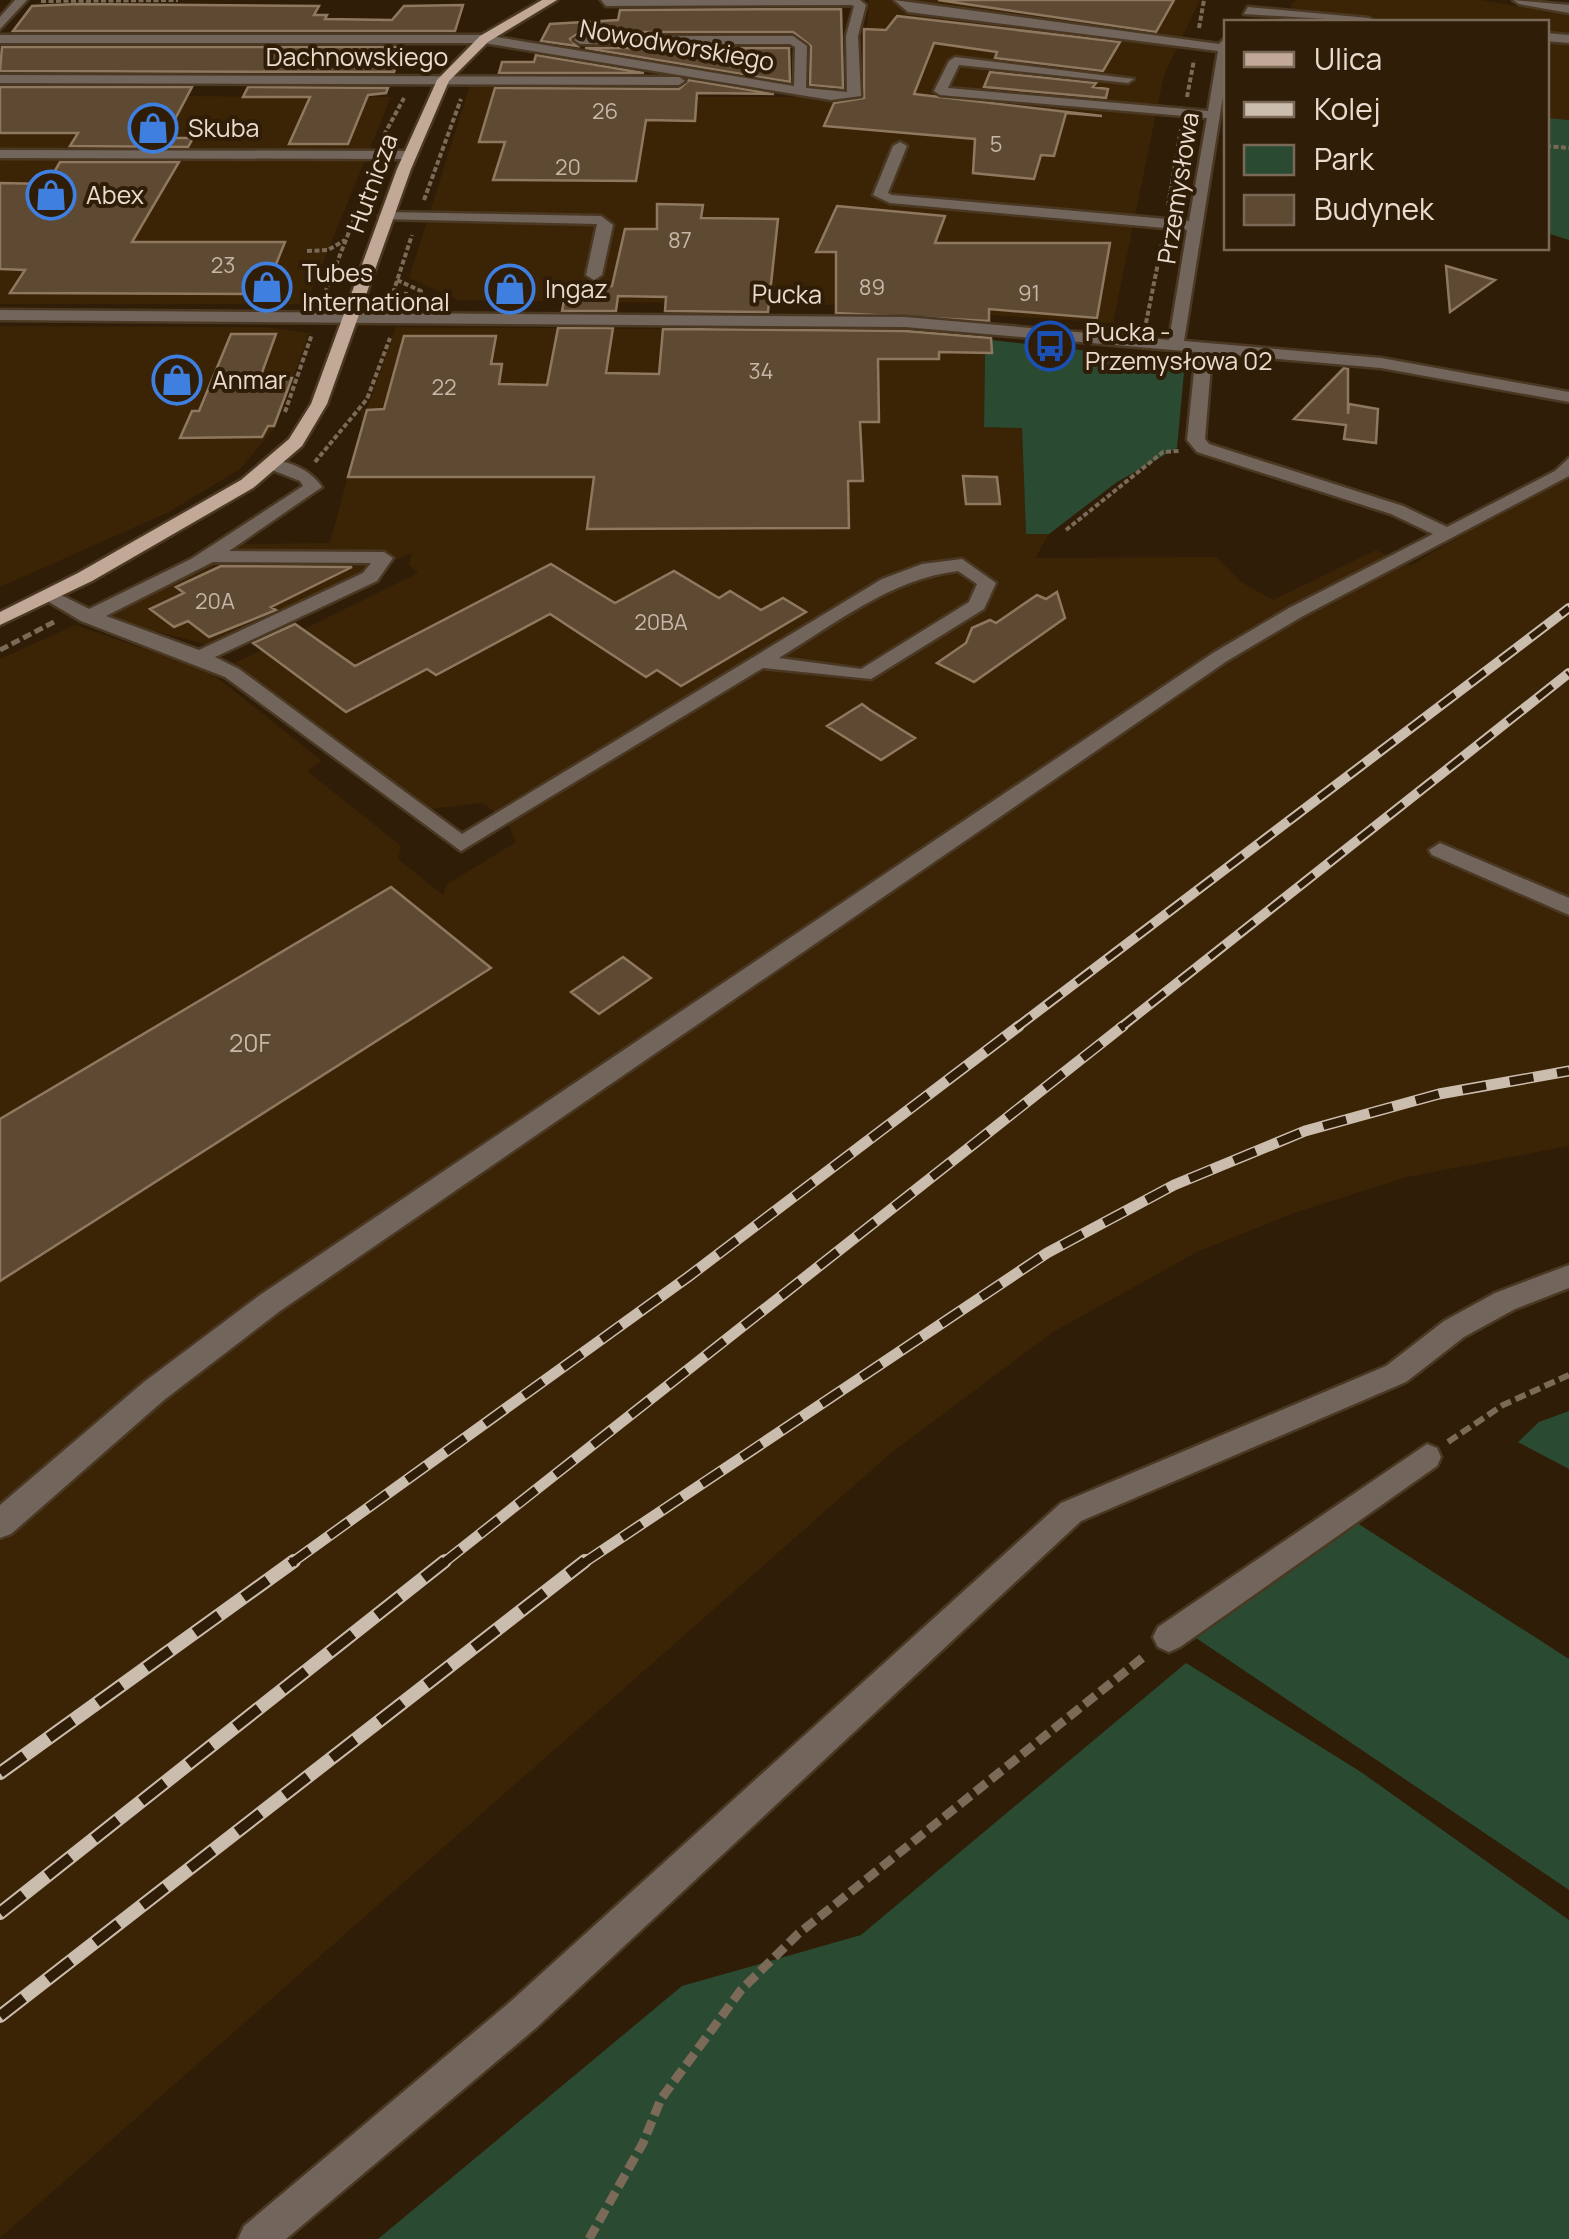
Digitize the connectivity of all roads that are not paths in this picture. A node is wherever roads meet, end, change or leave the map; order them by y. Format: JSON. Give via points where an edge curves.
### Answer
{"nodes":[{"id":1,"x":21,"y":0,"type":"edge"},
{"id":2,"x":550,"y":0,"type":"edge"},
{"id":3,"x":900,"y":0,"type":"edge"},
{"id":4,"x":1230,"y":0,"type":"edge"},
{"id":5,"x":1520,"y":0,"type":"edge"},
{"id":6,"x":606,"y":2,"type":"edge"},
{"id":7,"x":1254,"y":5,"type":"edge"},
{"id":8,"x":1569,"y":9,"type":"edge"},
{"id":9,"x":1355,"y":20,"type":"edge"},
{"id":10,"x":0,"y":24,"type":"edge"},
{"id":11,"x":0,"y":39,"type":"edge"},
{"id":12,"x":484,"y":39,"type":"junction"},
{"id":13,"x":536,"y":44,"type":"junction"},
{"id":14,"x":1224,"y":45,"type":"edge"},
{"id":15,"x":1224,"y":50,"type":"edge"},
{"id":16,"x":713,"y":74,"type":"junction"},
{"id":17,"x":0,"y":79,"type":"edge"},
{"id":18,"x":1128,"y":79,"type":"dead end"},
{"id":19,"x":443,"y":80,"type":"junction"},
{"id":20,"x":800,"y":88,"type":"junction"},
{"id":21,"x":1212,"y":115,"type":"junction"},
{"id":22,"x":900,"y":146,"type":"dead end"},
{"id":23,"x":0,"y":154,"type":"edge"},
{"id":24,"x":409,"y":155,"type":"junction"},
{"id":25,"x":386,"y":216,"type":"junction"},
{"id":26,"x":1195,"y":226,"type":"junction"},
{"id":27,"x":594,"y":276,"type":"dead end"},
{"id":28,"x":143,"y":297,"type":"dead end"},
{"id":29,"x":0,"y":315,"type":"edge"},
{"id":30,"x":133,"y":316,"type":"junction"},
{"id":31,"x":350,"y":316,"type":"junction"},
{"id":32,"x":1176,"y":343,"type":"junction"},
{"id":33,"x":1205,"y":346,"type":"junction"},
{"id":34,"x":1564,"y":396,"type":"edge"},
{"id":35,"x":1569,"y":463,"type":"edge"},
{"id":36,"x":273,"y":464,"type":"junction"},
{"id":37,"x":1450,"y":535,"type":"junction"},
{"id":38,"x":211,"y":556,"type":"junction"},
{"id":39,"x":48,"y":596,"type":"junction"},
{"id":40,"x":88,"y":617,"type":"junction"},
{"id":41,"x":0,"y":619,"type":"edge"},
{"id":42,"x":202,"y":656,"type":"junction"},
{"id":43,"x":762,"y":662,"type":"junction"},
{"id":44,"x":1440,"y":850,"type":"dead end"},
{"id":45,"x":1569,"y":907,"type":"edge"},
{"id":46,"x":1569,"y":1276,"type":"edge"},
{"id":47,"x":1427,"y":1457,"type":"road end"},
{"id":48,"x":0,"y":1524,"type":"edge"},
{"id":49,"x":1169,"y":1637,"type":"road end"},
{"id":50,"x":257,"y":2239,"type":"edge"}],
"edges":[{"from":1,"to":10,"type":"street"},
{"from":2,"to":12,"type":"main road","name":"Hutnicza"},
{"from":3,"to":14,"type":"street","via":[[908,8]]},
{"from":4,"to":7,"type":"street"},
{"from":5,"to":8,"type":"street"},
{"from":6,"to":20,"type":"street","via":[[858,3],[854,96]]},
{"from":7,"to":9,"type":"street"},
{"from":11,"to":12,"type":"street","name":"Nowodworskiego"},
{"from":12,"to":13,"type":"street","name":"Nowodworskiego"},
{"from":12,"to":19,"type":"main road","name":"Hutnicza"},
{"from":13,"to":16,"type":"street","name":"Nowodworskiego"},
{"from":13,"to":20,"type":"street","name":"Nowodworskiego","via":[[793,40],[802,46]]},
{"from":15,"to":21,"type":"street","name":"Przemysłowa"},
{"from":16,"to":19,"type":"street","name":"Dachnowskiego","via":[[688,80]]},
{"from":16,"to":20,"type":"street","name":"Nowodworskiego"},
{"from":17,"to":19,"type":"street","name":"Dachnowskiego"},
{"from":18,"to":21,"type":"street","via":[[955,61],[940,92]]},
{"from":19,"to":24,"type":"main road","name":"Hutnicza"},
{"from":21,"to":26,"type":"street","name":"Przemysłowa"},
{"from":22,"to":26,"type":"street","via":[[880,194],[890,199]]},
{"from":23,"to":24,"type":"street"},
{"from":24,"to":25,"type":"main road","name":"Hutnicza"},
{"from":25,"to":27,"type":"street","via":[[601,220],[606,225]]},
{"from":25,"to":31,"type":"main road","name":"Hutnicza"},
{"from":26,"to":32,"type":"street","name":"Przemysłowa"},
{"from":28,"to":30,"type":"street"},
{"from":29,"to":30,"type":"street","name":"Pucka"},
{"from":30,"to":31,"type":"street","name":"Pucka"},
{"from":31,"to":32,"type":"street","name":"Pucka","via":[[904,322]]},
{"from":31,"to":36,"type":"main road","name":"Hutnicza","via":[[319,404]]},
{"from":32,"to":33,"type":"street","name":"Pucka"},
{"from":33,"to":34,"type":"street","name":"Pucka","via":[[1399,366]]},
{"from":33,"to":37,"type":"street","via":[[1196,440],[1218,455],[1397,510]]},
{"from":35,"to":37,"type":"street","via":[[1561,475]]},
{"from":36,"to":38,"type":"street","via":[[307,477],[313,487]]},
{"from":36,"to":39,"type":"main road","name":"Hutnicza"},
{"from":37,"to":48,"type":"street","via":[[1220,657],[286,1292],[154,1391]]},
{"from":38,"to":40,"type":"street"},
{"from":38,"to":42,"type":"street","via":[[384,558],[370,577]]},
{"from":39,"to":40,"type":"street"},
{"from":39,"to":41,"type":"main road","name":"Hutnicza"},
{"from":40,"to":42,"type":"street"},
{"from":42,"to":43,"type":"street","via":[[461,844]]},
{"from":43,"to":43,"type":"street","via":[[888,583],[922,570],[962,565],[987,582],[977,604],[864,674]]},
{"from":44,"to":45,"type":"street"},
{"from":46,"to":50,"type":"street","via":[[1466,1322],[1396,1374],[1071,1512],[522,2015]]},
{"from":47,"to":49,"type":"street"}]}
